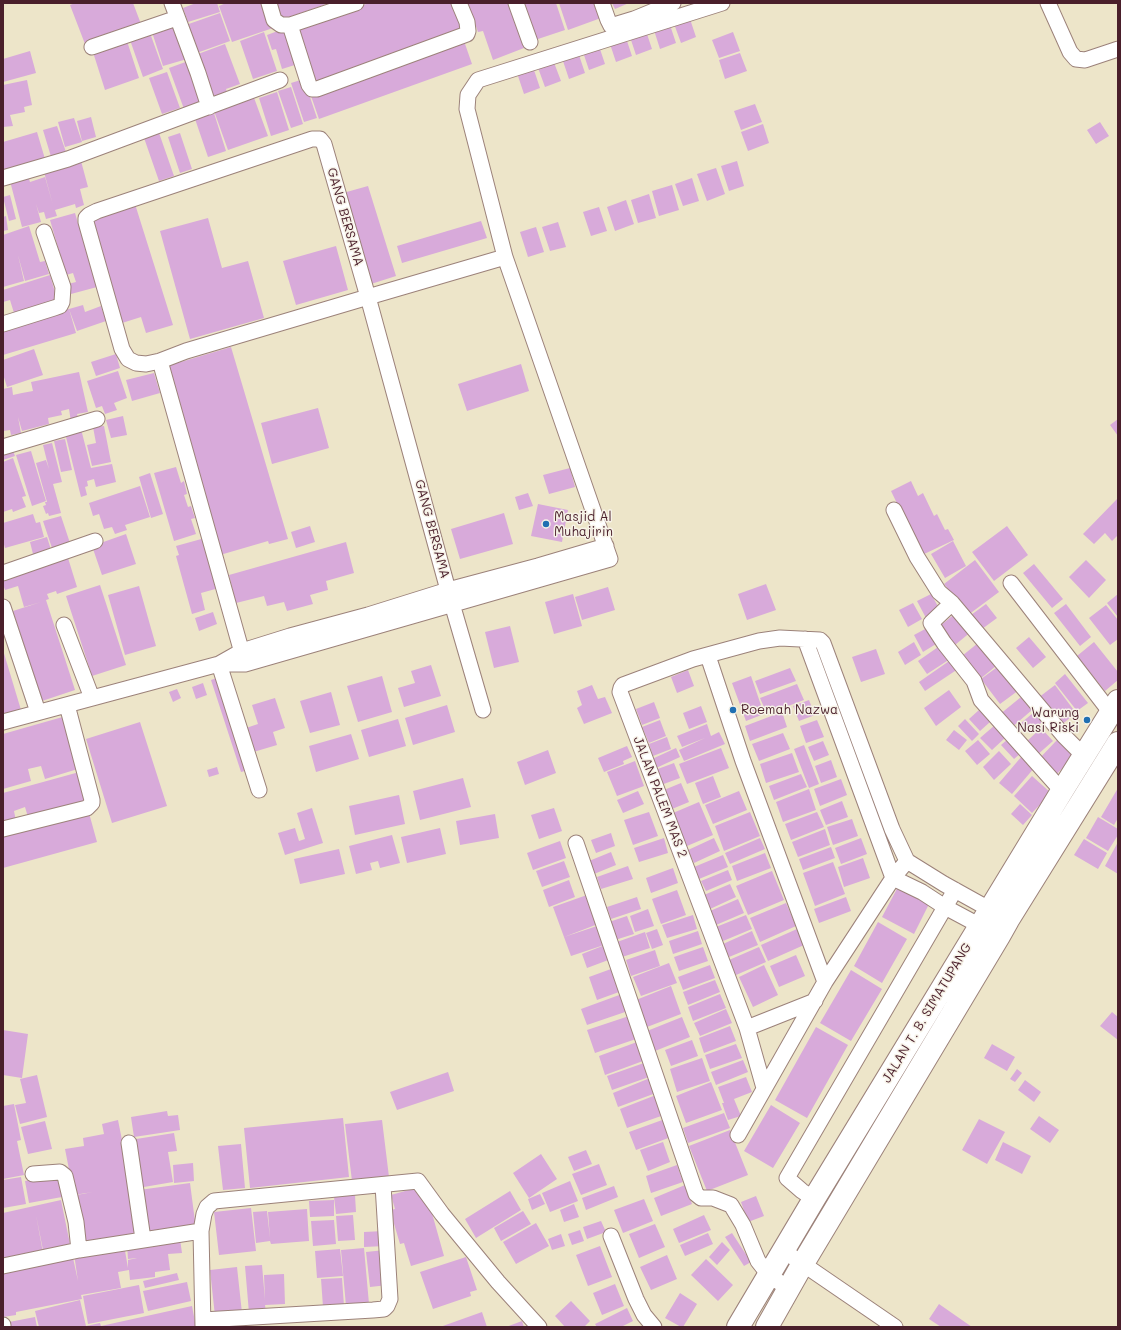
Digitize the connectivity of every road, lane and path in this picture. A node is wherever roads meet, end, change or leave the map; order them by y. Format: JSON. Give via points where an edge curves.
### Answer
{"nodes":[{"id":1,"x":172,"y":3,"type":"edge"},
{"id":2,"x":269,"y":3,"type":"edge"},
{"id":3,"x":356,"y":3,"type":"edge"},
{"id":4,"x":459,"y":3,"type":"edge"},
{"id":5,"x":516,"y":3,"type":"edge"},
{"id":6,"x":602,"y":3,"type":"edge"},
{"id":7,"x":673,"y":3,"type":"edge"},
{"id":8,"x":722,"y":3,"type":"edge"},
{"id":9,"x":1048,"y":3,"type":"edge"},
{"id":10,"x":177,"y":18,"type":"junction"},
{"id":11,"x":290,"y":25,"type":"junction"},
{"id":12,"x":530,"y":42,"type":"dead end"},
{"id":13,"x":92,"y":47,"type":"dead end"},
{"id":14,"x":1118,"y":49,"type":"edge"},
{"id":15,"x":280,"y":80,"type":"dead end"},
{"id":16,"x":209,"y":107,"type":"junction"},
{"id":17,"x":3,"y":178,"type":"edge"},
{"id":18,"x":44,"y":232,"type":"dead end"},
{"id":19,"x":505,"y":257,"type":"junction"},
{"id":20,"x":368,"y":297,"type":"junction"},
{"id":21,"x":4,"y":319,"type":"edge"},
{"id":22,"x":160,"y":361,"type":"junction"},
{"id":23,"x":96,"y":419,"type":"dead end"},
{"id":24,"x":3,"y":447,"type":"edge"},
{"id":25,"x":894,"y":510,"type":"dead end"},
{"id":26,"x":95,"y":541,"type":"dead end"},
{"id":27,"x":3,"y":573,"type":"edge"},
{"id":28,"x":540,"y":573,"type":"junction"},
{"id":29,"x":1011,"y":583,"type":"dead end"},
{"id":30,"x":448,"y":590,"type":"junction"},
{"id":31,"x":952,"y":603,"type":"junction"},
{"id":32,"x":453,"y":605,"type":"junction"},
{"id":33,"x":3,"y":607,"type":"edge"},
{"id":34,"x":371,"y":622,"type":"junction"},
{"id":35,"x":64,"y":625,"type":"dead end"},
{"id":36,"x":805,"y":639,"type":"junction"},
{"id":37,"x":708,"y":656,"type":"junction"},
{"id":38,"x":243,"y":658,"type":"junction"},
{"id":39,"x":219,"y":664,"type":"junction"},
{"id":40,"x":92,"y":698,"type":"junction"},
{"id":41,"x":67,"y":705,"type":"junction"},
{"id":42,"x":1114,"y":707,"type":"edge"},
{"id":43,"x":483,"y":710,"type":"dead end"},
{"id":44,"x":38,"y":712,"type":"junction"},
{"id":45,"x":3,"y":722,"type":"edge"},
{"id":46,"x":1118,"y":743,"type":"edge"},
{"id":47,"x":1084,"y":756,"type":"junction"},
{"id":48,"x":259,"y":790,"type":"dead end"},
{"id":49,"x":1062,"y":791,"type":"junction"},
{"id":50,"x":3,"y":829,"type":"edge"},
{"id":51,"x":576,"y":843,"type":"dead end"},
{"id":52,"x":907,"y":861,"type":"junction"},
{"id":53,"x":893,"y":878,"type":"junction"},
{"id":54,"x":955,"y":890,"type":"junction"},
{"id":55,"x":945,"y":907,"type":"junction"},
{"id":56,"x":995,"y":922,"type":"junction"},
{"id":57,"x":825,"y":982,"type":"junction"},
{"id":58,"x":815,"y":1001,"type":"junction"},
{"id":59,"x":747,"y":1028,"type":"junction"},
{"id":60,"x":764,"y":1088,"type":"junction"},
{"id":61,"x":738,"y":1135,"type":"dead end"},
{"id":62,"x":129,"y":1143,"type":"dead end"},
{"id":63,"x":32,"y":1174,"type":"dead end"},
{"id":64,"x":383,"y":1185,"type":"junction"},
{"id":65,"x":814,"y":1199,"type":"junction"},
{"id":66,"x":201,"y":1231,"type":"junction"},
{"id":67,"x":611,"y":1236,"type":"dead end"},
{"id":68,"x":143,"y":1239,"type":"junction"},
{"id":69,"x":79,"y":1250,"type":"junction"},
{"id":70,"x":784,"y":1251,"type":"junction"},
{"id":71,"x":802,"y":1265,"type":"junction"},
{"id":72,"x":3,"y":1266,"type":"edge"},
{"id":73,"x":770,"y":1275,"type":"junction"},
{"id":74,"x":789,"y":1289,"type":"junction"},
{"id":75,"x":203,"y":1323,"type":"edge"},
{"id":76,"x":539,"y":1327,"type":"edge"},
{"id":77,"x":654,"y":1327,"type":"edge"},
{"id":78,"x":738,"y":1327,"type":"edge"},
{"id":79,"x":768,"y":1327,"type":"edge"},
{"id":80,"x":895,"y":1327,"type":"edge"}],
"edges":[{"from":1,"to":10,"type":"street"},
{"from":2,"to":11,"type":"street","via":[[274,20],[281,25]]},
{"from":3,"to":11,"type":"street"},
{"from":4,"to":11,"type":"street","via":[[467,22],[467,34],[317,89],[309,86]]},
{"from":5,"to":12,"type":"street"},
{"from":6,"to":7,"type":"street","via":[[611,26]]},
{"from":8,"to":19,"type":"street","via":[[478,80],[468,95],[466,110]]},
{"from":9,"to":14,"type":"street","via":[[1070,52],[1076,58],[1085,60]]},
{"from":10,"to":13,"type":"street"},
{"from":10,"to":16,"type":"street"},
{"from":15,"to":16,"type":"street"},
{"from":16,"to":17,"type":"street","via":[[68,159]]},
{"from":18,"to":21,"type":"street","via":[[63,287],[62,302],[54,308]]},
{"from":19,"to":20,"type":"street"},
{"from":19,"to":28,"type":"street","via":[[606,546]]},
{"from":20,"to":22,"type":"street"},
{"from":20,"to":22,"type":"street","name":"GANG BERSAMA","via":[[324,144],[320,139],[312,139],[96,211],[86,218],[122,349],[128,359],[136,363]]},
{"from":20,"to":30,"type":"street","name":"GANG BERSAMA"},
{"from":22,"to":38,"type":"street"},
{"from":23,"to":24,"type":"street"},
{"from":25,"to":31,"type":"street","via":[[917,558],[939,592]]},
{"from":26,"to":27,"type":"street"},
{"from":28,"to":30,"type":"street"},
{"from":28,"to":32,"type":"street"},
{"from":29,"to":42,"type":"street"},
{"from":30,"to":32,"type":"street","name":"GANG BERSAMA"},
{"from":30,"to":34,"type":"street"},
{"from":31,"to":47,"type":"street","via":[[1064,736]]},
{"from":31,"to":49,"type":"street","via":[[931,623],[974,681],[981,700]]},
{"from":32,"to":34,"type":"street"},
{"from":32,"to":43,"type":"street","name":"GANG BERSAMA"},
{"from":33,"to":44,"type":"street"},
{"from":34,"to":38,"type":"street"},
{"from":35,"to":40,"type":"street"},
{"from":36,"to":37,"type":"street","name":"JALAN PALEM MAS 2","via":[[780,638],[759,641]]},
{"from":36,"to":52,"type":"street","name":"JALAN PALEM MAS 2","via":[[817,639],[823,643],[892,829]]},
{"from":36,"to":53,"type":"street"},
{"from":37,"to":57,"type":"street","via":[[743,761]]},
{"from":37,"to":59,"type":"street","name":"JALAN PALEM MAS 2","via":[[623,685],[620,692]]},
{"from":38,"to":39,"type":"street"},
{"from":39,"to":40,"type":"street"},
{"from":39,"to":48,"type":"street"},
{"from":40,"to":41,"type":"street"},
{"from":41,"to":44,"type":"street"},
{"from":41,"to":50,"type":"street","via":[[92,803],[87,808]]},
{"from":42,"to":47,"type":"main road","name":"JALAN T. B. SIMATUPANG"},
{"from":44,"to":45,"type":"street"},
{"from":46,"to":56,"type":"main road","name":"JALAN T. B. SIMATUPANG"},
{"from":47,"to":49,"type":"main road","name":"JALAN T. B. SIMATUPANG"},
{"from":49,"to":56,"type":"main road","name":"JALAN T. B. SIMATUPANG"},
{"from":51,"to":73,"type":"street","via":[[696,1194],[701,1198],[713,1198],[731,1205],[758,1261]]},
{"from":52,"to":53,"type":"street"},
{"from":52,"to":54,"type":"street"},
{"from":53,"to":55,"type":"street"},
{"from":53,"to":57,"type":"street"},
{"from":54,"to":55,"type":"street"},
{"from":54,"to":56,"type":"street"},
{"from":55,"to":56,"type":"street"},
{"from":55,"to":65,"type":"street","via":[[787,1178]]},
{"from":56,"to":65,"type":"main road","name":"JALAN T. B. SIMATUPANG"},
{"from":56,"to":71,"type":"main road","name":"JALAN T. B. SIMATUPANG"},
{"from":57,"to":58,"type":"street"},
{"from":58,"to":59,"type":"street"},
{"from":58,"to":60,"type":"street"},
{"from":59,"to":60,"type":"street","name":"JALAN PALEM MAS 2"},
{"from":60,"to":61,"type":"street"},
{"from":62,"to":68,"type":"street"},
{"from":63,"to":69,"type":"street","via":[[60,1172],[65,1176],[76,1222]]},
{"from":64,"to":66,"type":"street","via":[[214,1200],[204,1214]]},
{"from":64,"to":75,"type":"street","via":[[390,1299],[388,1306],[384,1309]]},
{"from":64,"to":76,"type":"street","via":[[418,1181],[498,1282]]},
{"from":65,"to":70,"type":"main road","name":"JALAN T. B. SIMATUPANG"},
{"from":66,"to":68,"type":"street"},
{"from":66,"to":75,"type":"street"},
{"from":67,"to":77,"type":"street","via":[[644,1316]]},
{"from":68,"to":69,"type":"street"},
{"from":69,"to":72,"type":"street"},
{"from":70,"to":71,"type":"street"},
{"from":70,"to":73,"type":"main road","name":"JALAN T. B. SIMATUPANG"},
{"from":71,"to":74,"type":"main road","name":"JALAN T. B. SIMATUPANG"},
{"from":71,"to":80,"type":"street"},
{"from":73,"to":74,"type":"street"},
{"from":73,"to":78,"type":"main road","name":"JALAN T. B. SIMATUPANG"},
{"from":74,"to":79,"type":"main road","name":"JALAN T. B. SIMATUPANG"}]}
